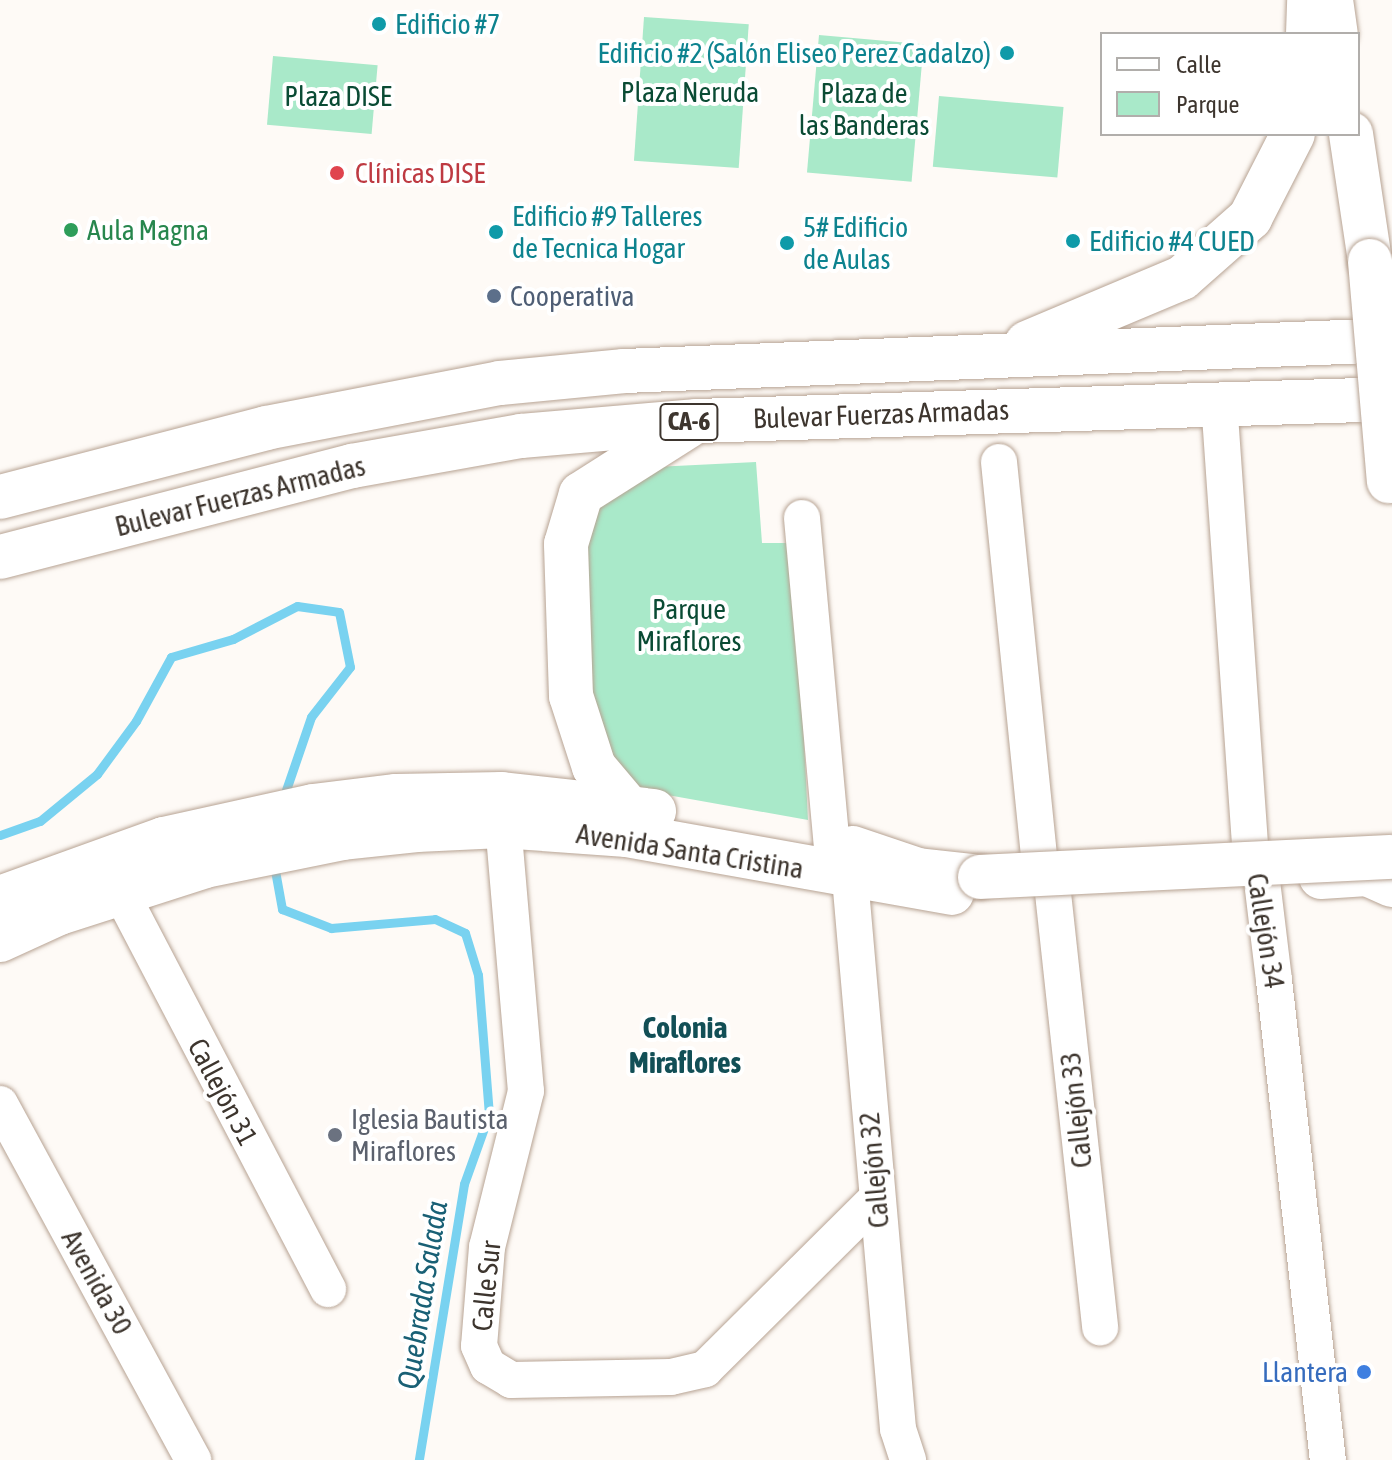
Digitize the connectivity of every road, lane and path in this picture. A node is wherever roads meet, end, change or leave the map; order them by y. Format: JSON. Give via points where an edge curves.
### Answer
{"nodes":[{"id":1,"x":1309,"y":0,"type":"edge"},
{"id":2,"x":1331,"y":0,"type":"edge"},
{"id":3,"x":1308,"y":32,"type":"edge"},
{"id":4,"x":1336,"y":32,"type":"edge"},
{"id":5,"x":1292,"y":136,"type":"edge"},
{"id":6,"x":1351,"y":136,"type":"edge"},
{"id":7,"x":1392,"y":340,"type":"edge"},
{"id":8,"x":993,"y":356,"type":"junction"},
{"id":9,"x":1392,"y":399,"type":"edge"},
{"id":10,"x":1219,"y":401,"type":"junction"},
{"id":11,"x":697,"y":421,"type":"junction"},
{"id":12,"x":999,"y":462,"type":"dead end"},
{"id":13,"x":1390,"y":495,"type":"edge"},
{"id":14,"x":0,"y":497,"type":"edge"},
{"id":15,"x":802,"y":518,"type":"dead end"},
{"id":16,"x":0,"y":557,"type":"edge"},
{"id":17,"x":501,"y":810,"type":"junction"},
{"id":18,"x":627,"y":820,"type":"junction"},
{"id":19,"x":1392,"y":836,"type":"edge"},
{"id":20,"x":254,"y":837,"type":"junction"},
{"id":21,"x":845,"y":857,"type":"junction"},
{"id":22,"x":1392,"y":857,"type":"edge"},
{"id":23,"x":1256,"y":864,"type":"junction"},
{"id":24,"x":1046,"y":876,"type":"junction"},
{"id":25,"x":1392,"y":885,"type":"edge"},
{"id":26,"x":121,"y":893,"type":"junction"},
{"id":27,"x":0,"y":898,"type":"edge"},
{"id":28,"x":0,"y":940,"type":"edge"},
{"id":29,"x":0,"y":1104,"type":"edge"},
{"id":30,"x":876,"y":1199,"type":"junction"},
{"id":31,"x":328,"y":1289,"type":"dead end"},
{"id":32,"x":1100,"y":1327,"type":"dead end"},
{"id":33,"x":193,"y":1460,"type":"edge"},
{"id":34,"x":908,"y":1460,"type":"edge"},
{"id":35,"x":1328,"y":1460,"type":"edge"}],
"edges":[{"from":1,"to":3,"type":"main road"},
{"from":2,"to":4,"type":"main road"},
{"from":5,"to":8,"type":"main road","via":[[1250,218],[1182,278]]},
{"from":6,"to":13,"type":"main road","bridge":true,"via":[[1370,261]]},
{"from":7,"to":8,"type":"main road","name":"Bulevar Fuerzas Armadas","number":"CA-6"},
{"from":8,"to":14,"type":"main road","name":"Bulevar Fuerzas Armadas","number":"CA-6","via":[[624,371],[500,383],[266,428]]},
{"from":9,"to":10,"type":"main road","name":"Bulevar Fuerzas Armadas","number":"CA-6"},
{"from":10,"to":11,"type":"main road","name":"Bulevar Fuerzas Armadas","number":"CA-6"},
{"from":10,"to":23,"type":"street","name":"Callejón 34"},
{"from":11,"to":16,"type":"main road","name":"Bulevar Fuerzas Armadas","number":"CA-6","via":[[535,434],[411,454]]},
{"from":11,"to":18,"type":"main road","via":[[581,494],[566,544],[571,696],[594,767]]},
{"from":12,"to":24,"type":"street","name":"Callejón 33"},
{"from":15,"to":21,"type":"street","name":"Callejón 32"},
{"from":17,"to":18,"type":"main road","name":"Avenida Santa Cristina"},
{"from":17,"to":20,"type":"main road","name":"Avenida Santa Cristina","via":[[396,796],[307,826]]},
{"from":17,"to":30,"type":"street","name":"Calle Sur","via":[[526,1091],[487,1247],[479,1346],[488,1366],[511,1380],[671,1377],[705,1369]]},
{"from":18,"to":21,"type":"main road","name":"Avenida Santa Cristina"},
{"from":19,"to":23,"type":"main road","name":"Avenida Santa Cristina"},
{"from":20,"to":26,"type":"main road","name":"Avenida Santa Cristina"},
{"from":20,"to":27,"type":"main road","name":"Avenida Santa Cristina","via":[[164,839]]},
{"from":21,"to":22,"type":"main road","bridge":true,"via":[[980,877]]},
{"from":21,"to":24,"type":"main road","name":"Avenida Santa Cristina","via":[[919,857]]},
{"from":21,"to":30,"type":"street","name":"Callejón 32"},
{"from":23,"to":24,"type":"main road","name":"Avenida Santa Cristina"},
{"from":23,"to":25,"type":"main road","name":"Avenida Santa Cristina","via":[[1367,874]]},
{"from":23,"to":35,"type":"street","name":"Callejón 34"},
{"from":24,"to":32,"type":"street","name":"Callejón 33"},
{"from":26,"to":28,"type":"main road","name":"Avenida Santa Cristina"},
{"from":26,"to":31,"type":"street","name":"Callejón 31"},
{"from":29,"to":33,"type":"street","name":"Avenida 30"},
{"from":30,"to":34,"type":"street","name":"Callejón 32","via":[[898,1429]]}]}
